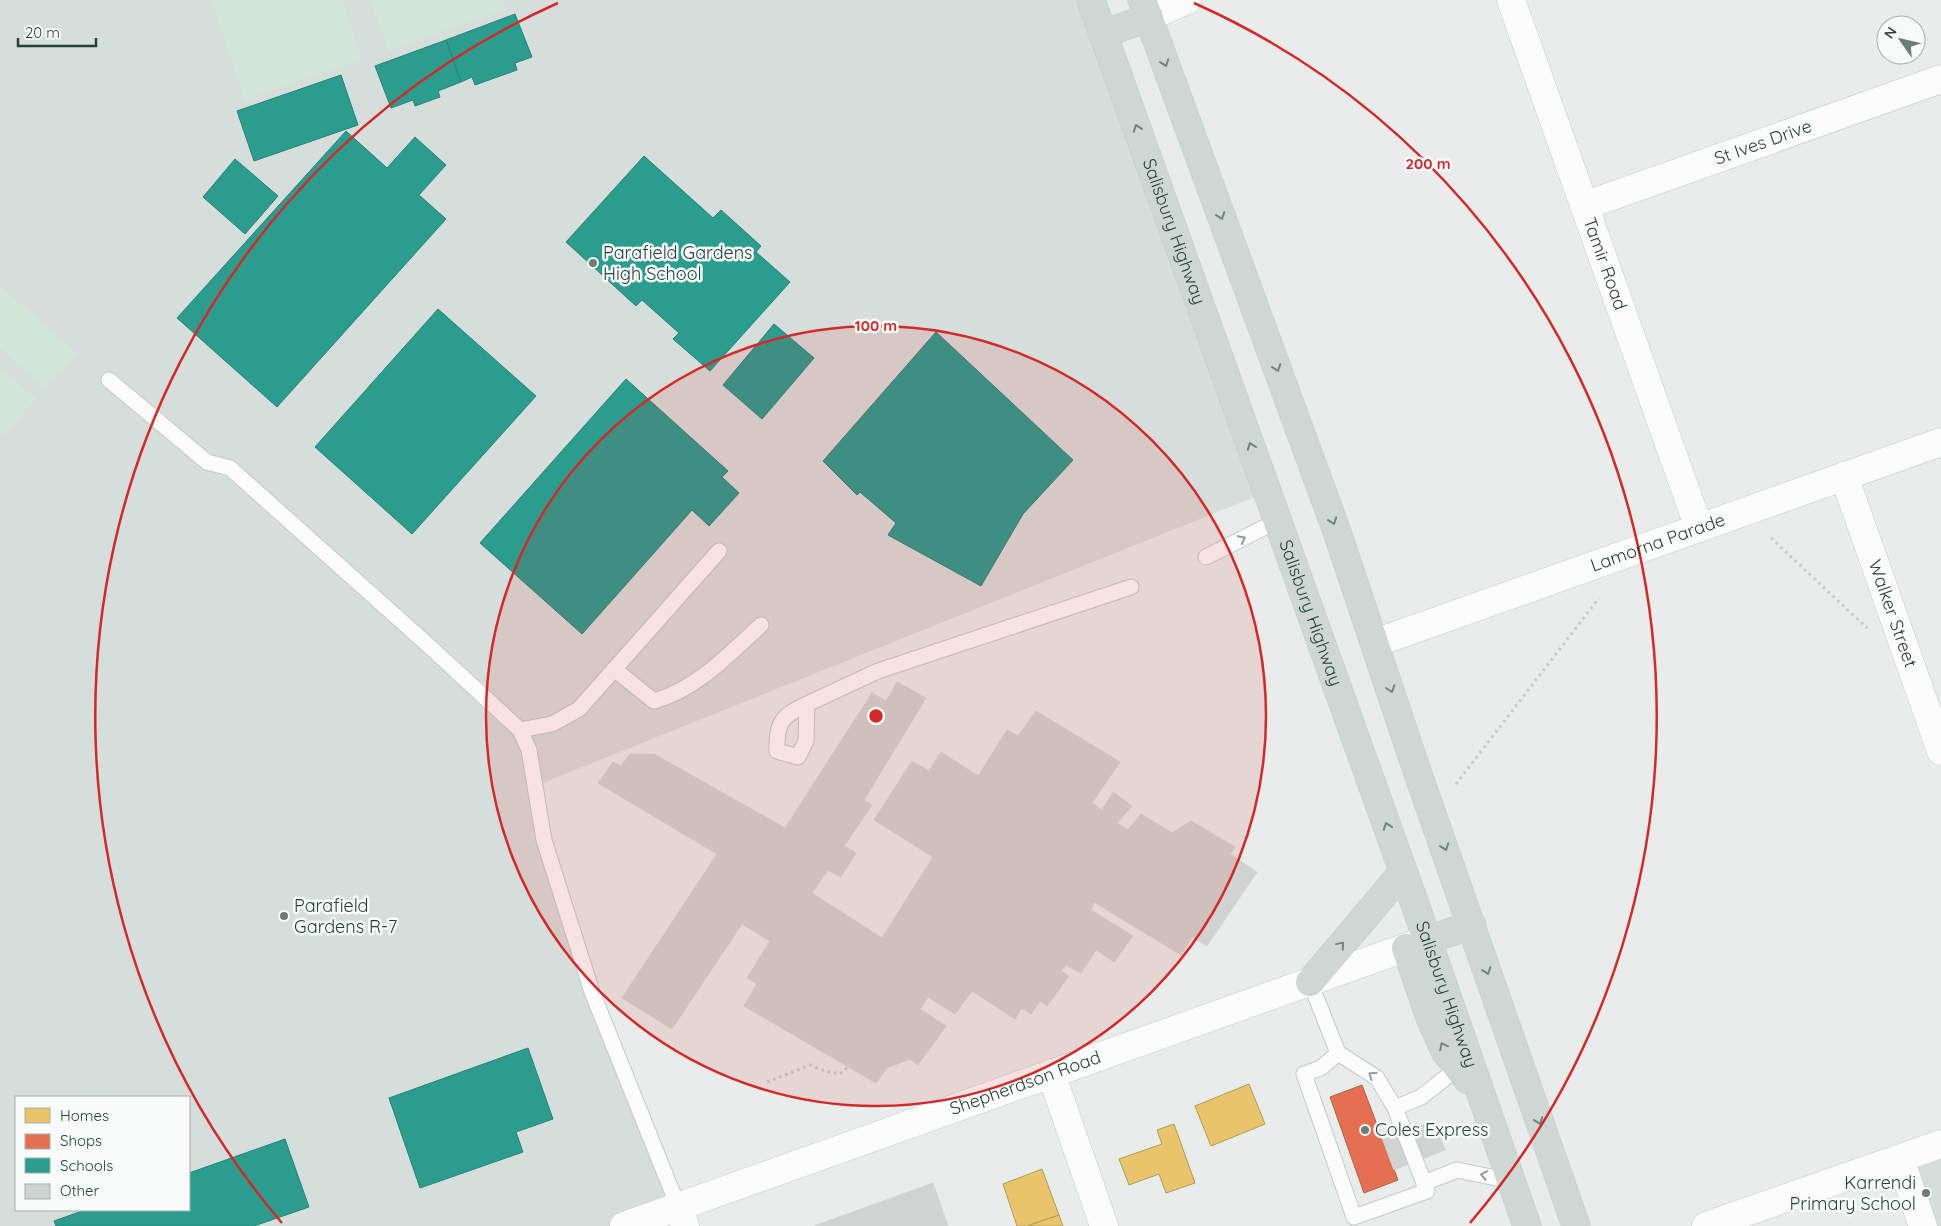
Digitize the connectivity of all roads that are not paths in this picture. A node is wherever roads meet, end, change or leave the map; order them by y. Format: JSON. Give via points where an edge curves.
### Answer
{"nodes":[{"id":1,"x":1091,"y":0,"type":"edge"},
{"id":2,"x":1187,"y":0,"type":"edge"},
{"id":3,"x":1510,"y":0,"type":"edge"},
{"id":4,"x":1145,"y":9,"type":"edge"},
{"id":5,"x":1104,"y":34,"type":"junction"},
{"id":6,"x":1941,"y":79,"type":"edge"},
{"id":7,"x":1584,"y":206,"type":"junction"},
{"id":8,"x":109,"y":380,"type":"dead end"},
{"id":9,"x":1941,"y":442,"type":"edge"},
{"id":10,"x":1844,"y":476,"type":"junction"},
{"id":11,"x":1277,"y":521,"type":"junction"},
{"id":12,"x":1699,"y":528,"type":"junction"},
{"id":13,"x":719,"y":551,"type":"dead end"},
{"id":14,"x":1206,"y":557,"type":"dead end"},
{"id":15,"x":1131,"y":588,"type":"dead end"},
{"id":16,"x":761,"y":626,"type":"dead end"},
{"id":17,"x":1376,"y":643,"type":"junction"},
{"id":18,"x":614,"y":669,"type":"junction"},
{"id":19,"x":807,"y":704,"type":"dead end"},
{"id":20,"x":520,"y":730,"type":"junction"},
{"id":21,"x":1941,"y":752,"type":"edge"},
{"id":22,"x":1403,"y":872,"type":"junction"},
{"id":23,"x":1472,"y":925,"type":"junction"},
{"id":24,"x":1416,"y":944,"type":"junction"},
{"id":25,"x":1310,"y":982,"type":"junction"},
{"id":26,"x":1338,"y":1054,"type":"junction"},
{"id":27,"x":1463,"y":1064,"type":"junction"},
{"id":28,"x":1051,"y":1073,"type":"junction"},
{"id":29,"x":1395,"y":1108,"type":"junction"},
{"id":30,"x":1941,"y":1144,"type":"edge"},
{"id":31,"x":1900,"y":1159,"type":"junction"},
{"id":32,"x":1511,"y":1181,"type":"junction"},
{"id":33,"x":1424,"y":1183,"type":"junction"},
{"id":34,"x":682,"y":1216,"type":"edge"},
{"id":35,"x":624,"y":1226,"type":"edge"},
{"id":36,"x":1104,"y":1226,"type":"edge"},
{"id":37,"x":1527,"y":1226,"type":"edge"},
{"id":38,"x":1576,"y":1226,"type":"edge"},
{"id":39,"x":1706,"y":1226,"type":"edge"},
{"id":40,"x":1923,"y":1226,"type":"edge"}],
"edges":[{"from":1,"to":5,"type":"main road","name":"Salisbury Highway"},
{"from":2,"to":4,"type":"street"},
{"from":3,"to":7,"type":"street","name":"Tamir Road"},
{"from":4,"to":5,"type":"main road"},
{"from":4,"to":17,"type":"main road","one_way":true},
{"from":11,"to":5,"type":"main road","name":"Salisbury Highway","one_way":true},
{"from":6,"to":7,"type":"street","name":"St Ives Drive"},
{"from":7,"to":12,"type":"street","name":"Tamir Road"},
{"from":8,"to":20,"type":"lane","via":[[207,462],[230,468]]},
{"from":9,"to":10,"type":"street","name":"Lamorna Parade"},
{"from":10,"to":12,"type":"street","name":"Lamorna Parade"},
{"from":10,"to":21,"type":"street","name":"Walker Street"},
{"from":14,"to":11,"type":"lane","one_way":true},
{"from":22,"to":11,"type":"main road","name":"Salisbury Highway","one_way":true},
{"from":12,"to":17,"type":"street","name":"Lamorna Parade"},
{"from":13,"to":18,"type":"lane"},
{"from":15,"to":19,"type":"lane","via":[[878,671]]},
{"from":16,"to":18,"type":"lane","via":[[707,675],[672,696],[654,701]]},
{"from":17,"to":23,"type":"main road","one_way":true},
{"from":18,"to":20,"type":"lane","via":[[579,709],[552,724]]},
{"from":20,"to":34,"type":"lane","via":[[529,750],[544,840],[592,992]]},
{"from":22,"to":24,"type":"main road","name":"Salisbury Highway"},
{"from":25,"to":22,"type":"main road","one_way":true},
{"from":23,"to":24,"type":"main road"},
{"from":23,"to":38,"type":"main road","one_way":true},
{"from":24,"to":25,"type":"street","name":"Shepherdson Road"},
{"from":27,"to":24,"type":"main road","name":"Salisbury Highway","one_way":true},
{"from":25,"to":26,"type":"lane"},
{"from":25,"to":28,"type":"street","name":"Shepherdson Road"},
{"from":29,"to":26,"type":"lane","one_way":true,"via":[[1377,1078]]},
{"from":26,"to":33,"type":"lane","via":[[1322,1068],[1304,1074],[1354,1217],[1427,1191]]},
{"from":27,"to":29,"type":"lane","via":[[1422,1097]]},
{"from":27,"to":32,"type":"main road","name":"Salisbury Highway","via":[[1482,1099]]},
{"from":28,"to":34,"type":"street","name":"Shepherdson Road"},
{"from":28,"to":36,"type":"street"},
{"from":29,"to":33,"type":"lane"},
{"from":30,"to":31,"type":"street"},
{"from":31,"to":39,"type":"street"},
{"from":31,"to":40,"type":"street"},
{"from":32,"to":33,"type":"lane","one_way":true,"via":[[1458,1170]]},
{"from":32,"to":37,"type":"main road"},
{"from":34,"to":35,"type":"street","name":"Shepherdson Road"}]}
